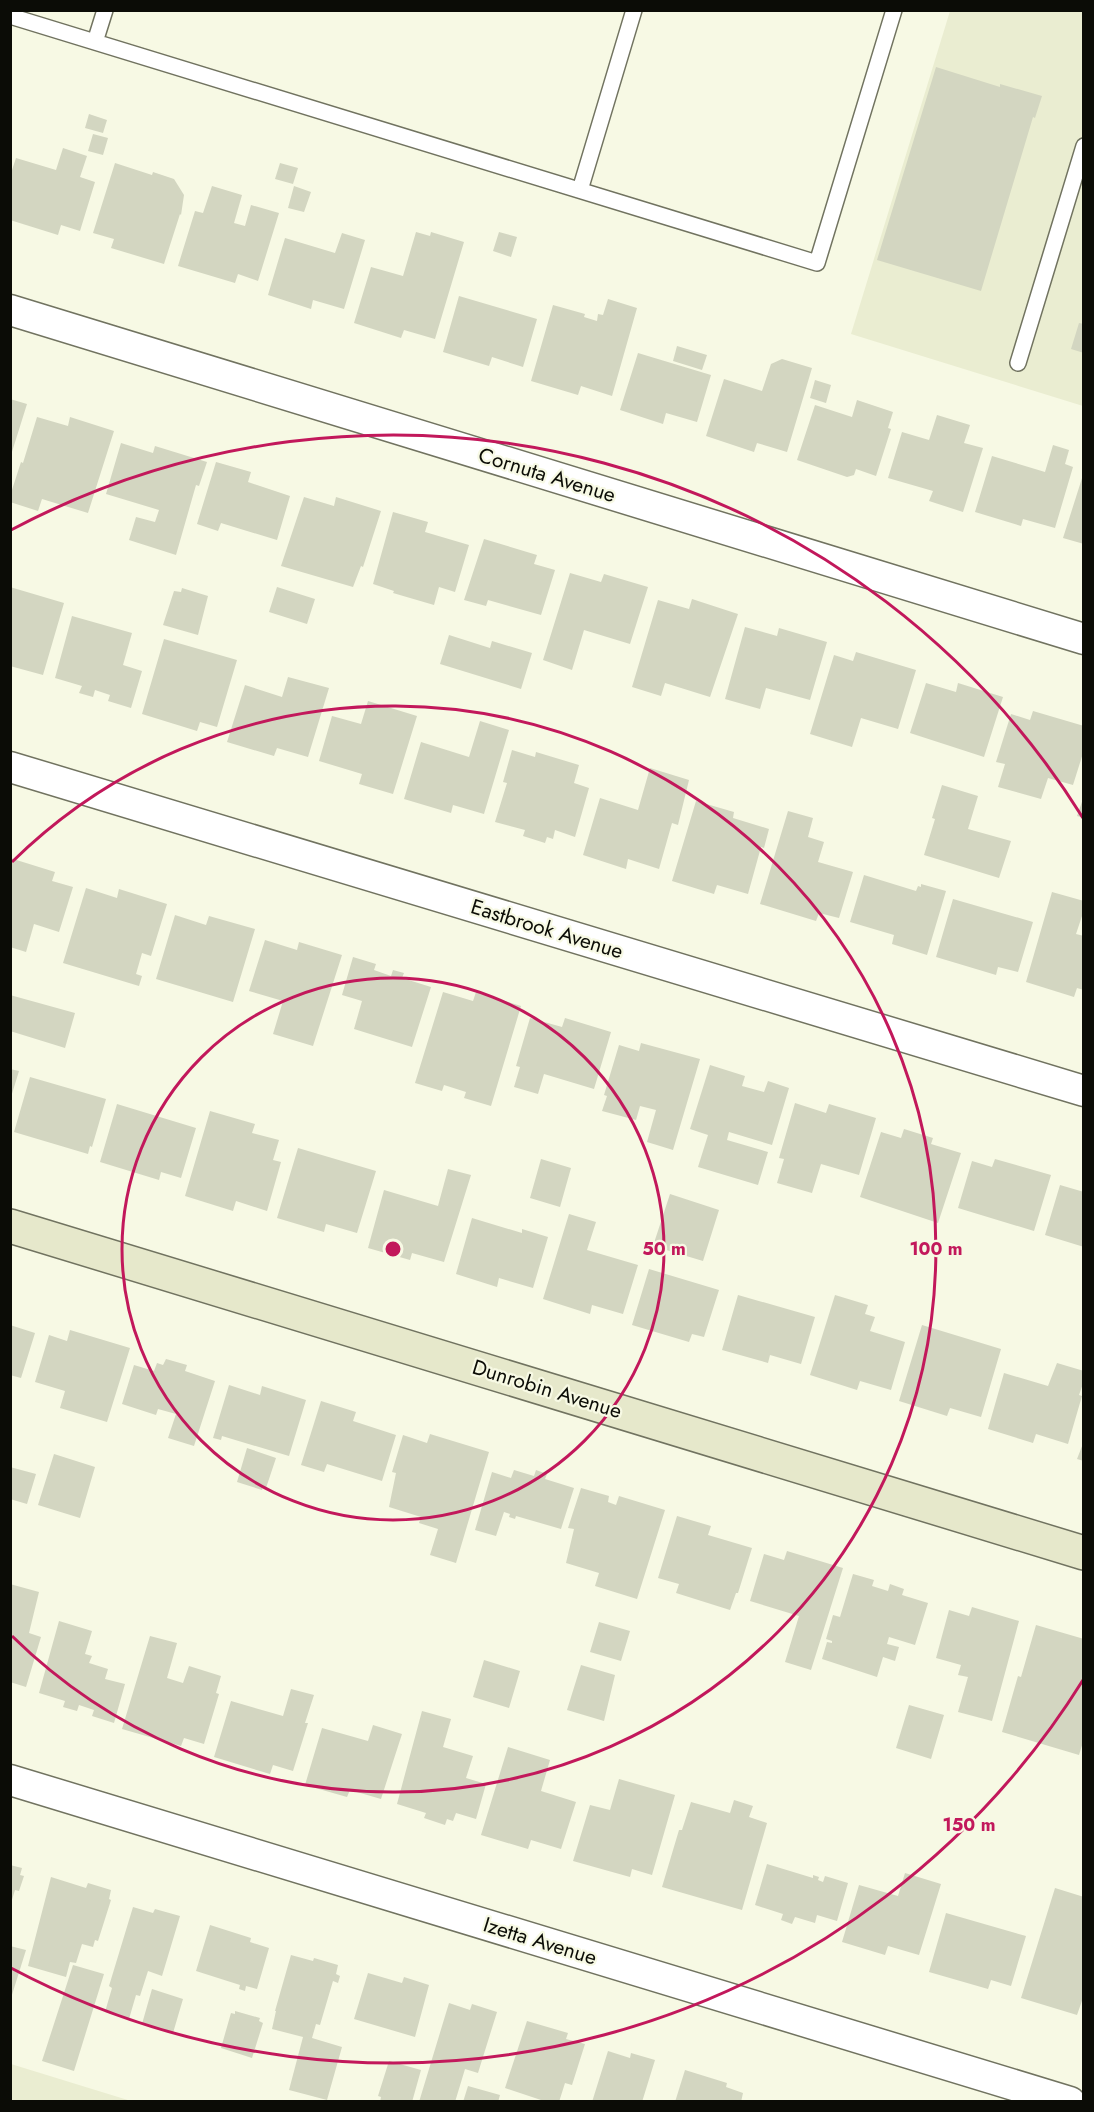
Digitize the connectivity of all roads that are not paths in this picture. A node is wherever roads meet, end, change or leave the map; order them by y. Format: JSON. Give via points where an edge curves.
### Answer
{"nodes":[{"id":1,"x":105,"y":10,"type":"edge"},
{"id":2,"x":634,"y":10,"type":"edge"},
{"id":3,"x":894,"y":10,"type":"edge"},
{"id":4,"x":10,"y":16,"type":"edge"},
{"id":5,"x":95,"y":42,"type":"junction"},
{"id":6,"x":1083,"y":146,"type":"edge"},
{"id":7,"x":580,"y":190,"type":"junction"},
{"id":8,"x":10,"y":310,"type":"edge"},
{"id":9,"x":1018,"y":363,"type":"dead end"},
{"id":10,"x":1083,"y":639,"type":"edge"},
{"id":11,"x":10,"y":767,"type":"edge"},
{"id":12,"x":1083,"y":1091,"type":"edge"},
{"id":13,"x":10,"y":1226,"type":"edge"},
{"id":14,"x":1083,"y":1553,"type":"edge"},
{"id":15,"x":10,"y":1780,"type":"edge"},
{"id":16,"x":1070,"y":2102,"type":"edge"}],
"edges":[{"from":1,"to":5,"type":"lane"},
{"from":2,"to":7,"type":"lane"},
{"from":3,"to":7,"type":"lane","via":[[817,263]]},
{"from":4,"to":5,"type":"lane"},
{"from":5,"to":7,"type":"lane"},
{"from":6,"to":9,"type":"lane"},
{"from":8,"to":10,"type":"street","name":"Cornuta Avenue"},
{"from":11,"to":12,"type":"street","name":"Eastbrook Avenue"},
{"from":13,"to":14,"type":"street","name":"Dunrobin Avenue"},
{"from":15,"to":16,"type":"street","name":"Izetta Avenue"}]}
